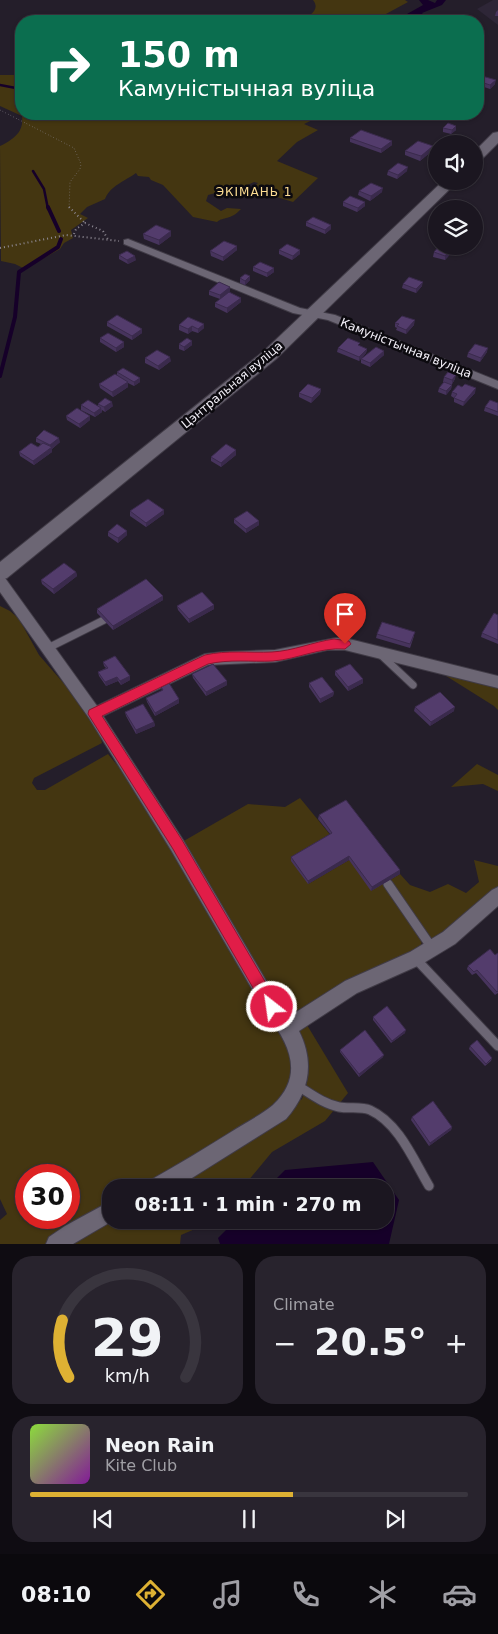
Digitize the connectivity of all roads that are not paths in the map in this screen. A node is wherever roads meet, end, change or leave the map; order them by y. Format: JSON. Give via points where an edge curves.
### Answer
{"nodes":[{"id":1,"x":498,"y":136,"type":"edge"},
{"id":2,"x":483,"y":150,"type":"edge"},
{"id":3,"x":442,"y":190,"type":"edge"},
{"id":4,"x":128,"y":242,"type":"road end"},
{"id":5,"x":313,"y":314,"type":"junction"},
{"id":6,"x":498,"y":385,"type":"edge"},
{"id":7,"x":0,"y":573,"type":"edge"},
{"id":8,"x":0,"y":582,"type":"edge"},
{"id":9,"x":104,"y":620,"type":"edge"},
{"id":10,"x":46,"y":649,"type":"junction"},
{"id":11,"x":380,"y":654,"type":"junction"},
{"id":12,"x":498,"y":682,"type":"edge"},
{"id":13,"x":413,"y":685,"type":"dead end"},
{"id":14,"x":94,"y":714,"type":"junction"},
{"id":15,"x":388,"y":884,"type":"dead end"},
{"id":16,"x":498,"y":895,"type":"edge"},
{"id":17,"x":433,"y":948,"type":"junction"},
{"id":18,"x":416,"y":958,"type":"junction"},
{"id":19,"x":288,"y":1028,"type":"junction"},
{"id":20,"x":498,"y":1046,"type":"edge"},
{"id":21,"x":297,"y":1086,"type":"junction"},
{"id":22,"x":172,"y":1179,"type":"edge"},
{"id":23,"x":428,"y":1186,"type":"dead end"},
{"id":24,"x":102,"y":1216,"type":"edge"},
{"id":25,"x":56,"y":1244,"type":"edge"}],
"edges":[{"from":1,"to":2,"type":"main road"},
{"from":3,"to":5,"type":"main road","name":"Цэнтральная вуліца"},
{"from":4,"to":5,"type":"street","name":"Камуністычная вуліца","via":[[298,311]]},
{"from":5,"to":6,"type":"street","name":"Камуністычная вуліца","via":[[330,317]]},
{"from":5,"to":7,"type":"main road","name":"Цэнтральная вуліца","via":[[236,385]]},
{"from":8,"to":10,"type":"street"},
{"from":9,"to":10,"type":"lane"},
{"from":10,"to":14,"type":"street"},
{"from":11,"to":12,"type":"street"},
{"from":11,"to":13,"type":"lane"},
{"from":11,"to":14,"type":"street","via":[[334,643],[273,656],[220,656],[205,660]]},
{"from":14,"to":19,"type":"street","via":[[177,845],[272,1007]]},
{"from":15,"to":17,"type":"lane"},
{"from":16,"to":17,"type":"street"},
{"from":17,"to":18,"type":"street"},
{"from":18,"to":19,"type":"street","via":[[350,987]]},
{"from":18,"to":20,"type":"lane"},
{"from":19,"to":21,"type":"street","via":[[298,1050],[300,1069]]},
{"from":21,"to":22,"type":"street","via":[[290,1101],[279,1112]]},
{"from":21,"to":23,"type":"lane","via":[[325,1103],[372,1111],[395,1131]]},
{"from":24,"to":25,"type":"street"}]}
